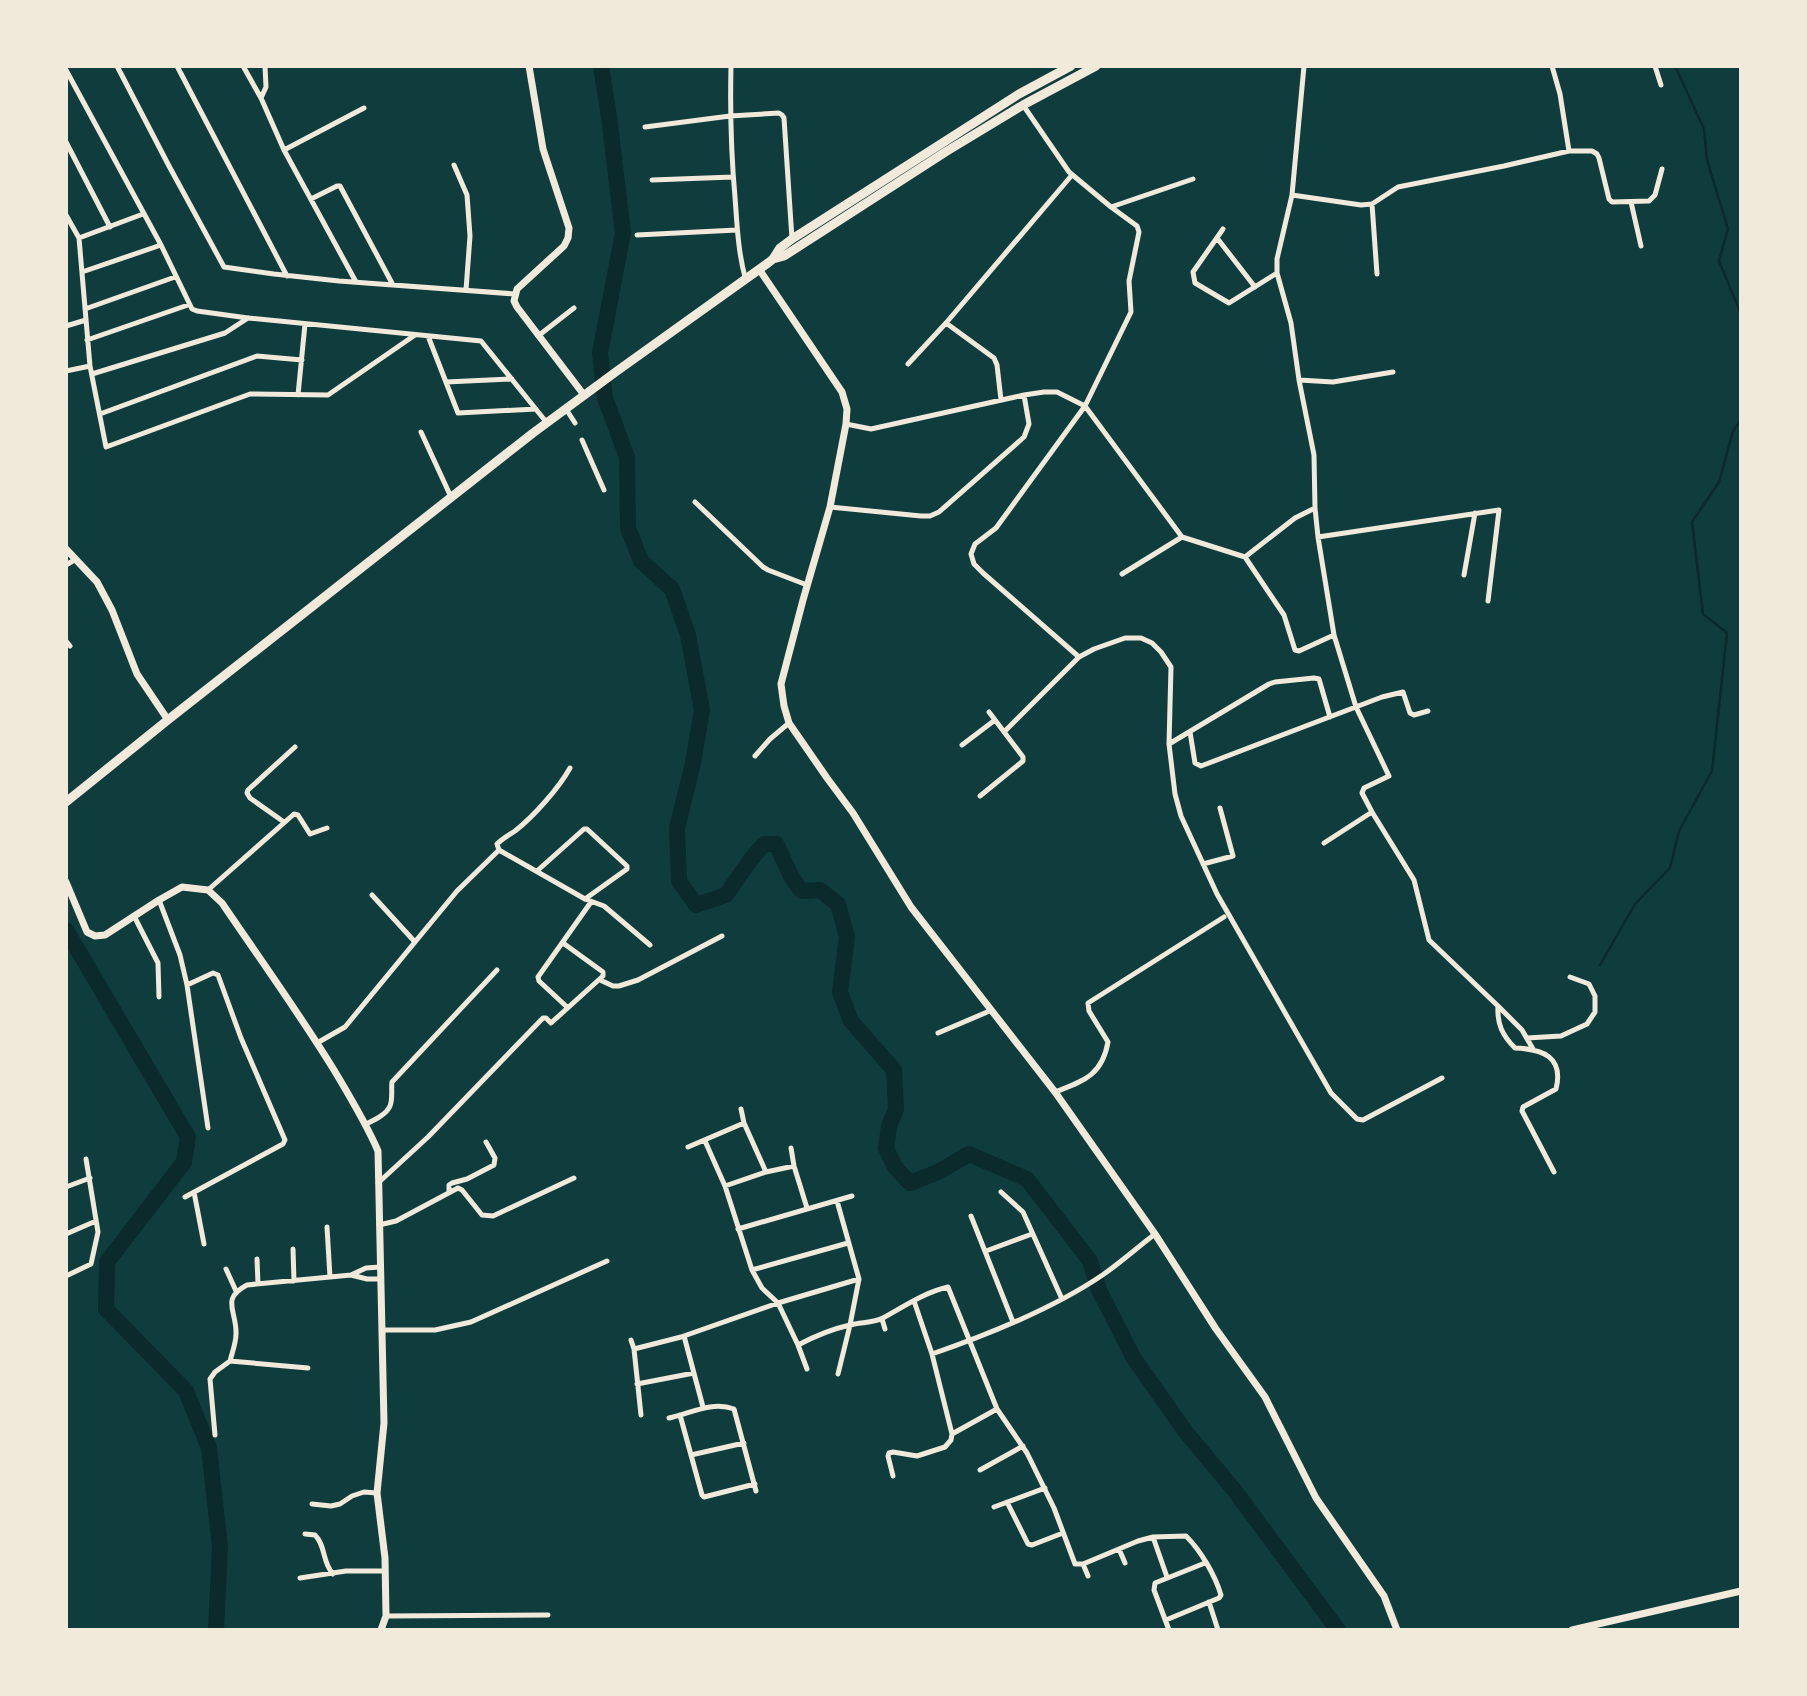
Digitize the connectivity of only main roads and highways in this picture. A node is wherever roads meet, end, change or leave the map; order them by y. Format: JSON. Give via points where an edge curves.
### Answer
{"nodes":[{"id":1,"x":1071,"y":66,"type":"edge"},
{"id":2,"x":1096,"y":66,"type":"edge"},
{"id":3,"x":773,"y":258,"type":"junction"},
{"id":4,"x":66,"y":802,"type":"edge"}],
"edges":[{"from":1,"to":3,"type":"highway","via":[[1019,94],[792,239]]},
{"from":2,"to":3,"type":"highway","via":[[947,151],[785,256]]},
{"from":3,"to":4,"type":"highway","via":[[451,496]]}]}
